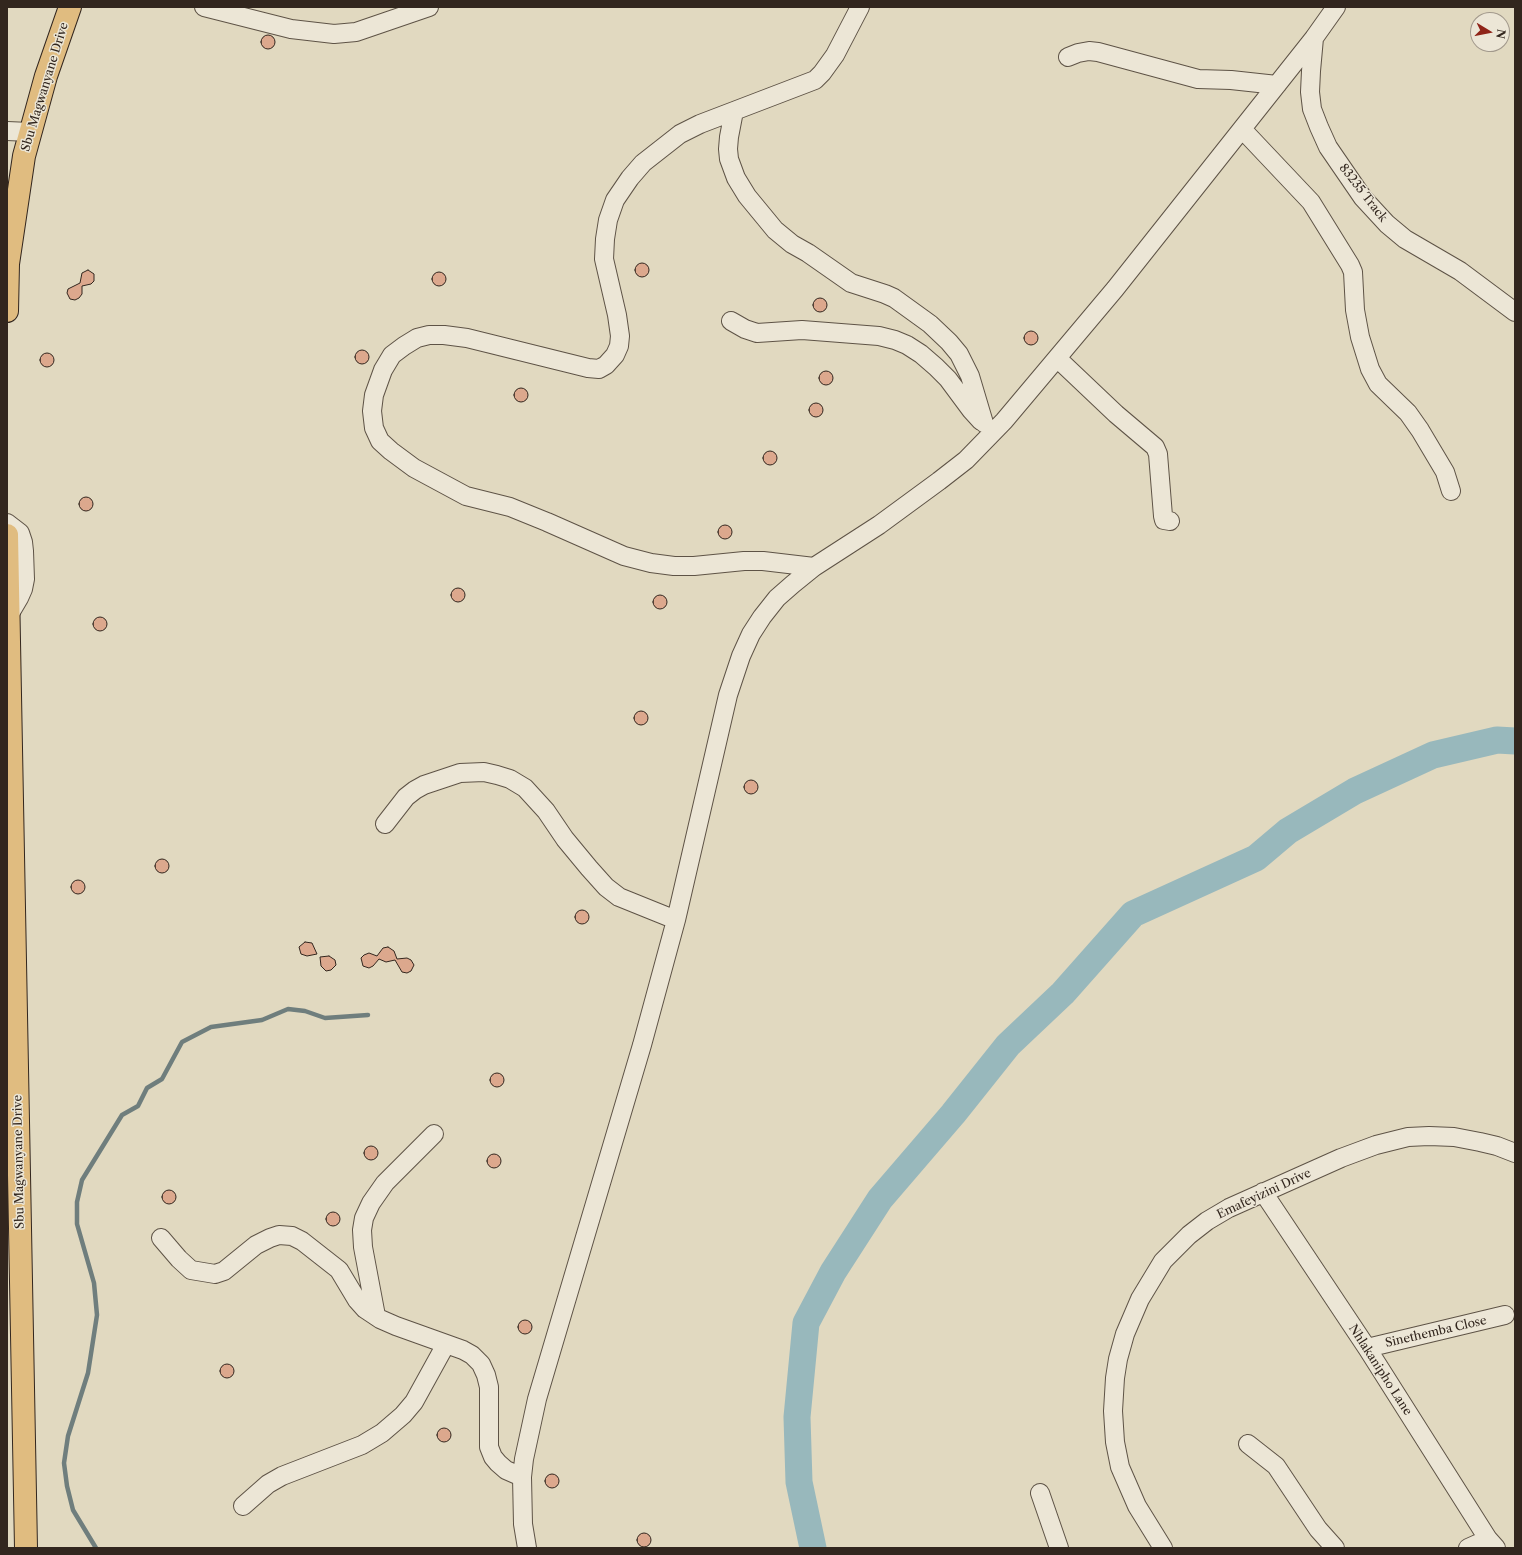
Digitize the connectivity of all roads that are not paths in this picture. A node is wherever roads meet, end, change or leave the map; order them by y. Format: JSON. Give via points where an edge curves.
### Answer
{"nodes":[{"id":1,"x":70,"y":7,"type":"edge"},
{"id":2,"x":204,"y":7,"type":"edge"},
{"id":3,"x":429,"y":7,"type":"edge"},
{"id":4,"x":860,"y":7,"type":"edge"},
{"id":5,"x":1336,"y":7,"type":"edge"},
{"id":6,"x":1314,"y":38,"type":"junction"},
{"id":7,"x":1068,"y":57,"type":"dead end"},
{"id":8,"x":1277,"y":85,"type":"junction"},
{"id":9,"x":734,"y":111,"type":"junction"},
{"id":10,"x":1242,"y":129,"type":"junction"},
{"id":11,"x":7,"y":131,"type":"edge"},
{"id":12,"x":30,"y":132,"type":"junction"},
{"id":13,"x":7,"y":311,"type":"edge"},
{"id":14,"x":1515,"y":312,"type":"edge"},
{"id":15,"x":731,"y":321,"type":"dead end"},
{"id":16,"x":1058,"y":359,"type":"junction"},
{"id":17,"x":989,"y":428,"type":"junction"},
{"id":18,"x":1452,"y":491,"type":"dead end"},
{"id":19,"x":1170,"y":521,"type":"dead end"},
{"id":20,"x":7,"y":523,"type":"edge"},
{"id":21,"x":7,"y":535,"type":"edge"},
{"id":22,"x":814,"y":567,"type":"junction"},
{"id":23,"x":8,"y":615,"type":"junction"},
{"id":24,"x":385,"y":824,"type":"dead end"},
{"id":25,"x":676,"y":920,"type":"junction"},
{"id":26,"x":434,"y":1134,"type":"dead end"},
{"id":27,"x":1515,"y":1153,"type":"edge"},
{"id":28,"x":1263,"y":1192,"type":"junction"},
{"id":29,"x":161,"y":1238,"type":"dead end"},
{"id":30,"x":1505,"y":1315,"type":"dead end"},
{"id":31,"x":376,"y":1316,"type":"junction"},
{"id":32,"x":446,"y":1344,"type":"junction"},
{"id":33,"x":1367,"y":1348,"type":"junction"},
{"id":34,"x":1248,"y":1444,"type":"dead end"},
{"id":35,"x":522,"y":1477,"type":"junction"},
{"id":36,"x":1040,"y":1493,"type":"dead end"},
{"id":37,"x":243,"y":1506,"type":"dead end"},
{"id":38,"x":1492,"y":1544,"type":"edge"},
{"id":39,"x":26,"y":1548,"type":"edge"},
{"id":40,"x":527,"y":1548,"type":"edge"},
{"id":41,"x":1058,"y":1548,"type":"edge"},
{"id":42,"x":1163,"y":1548,"type":"edge"},
{"id":43,"x":1335,"y":1548,"type":"edge"},
{"id":44,"x":1468,"y":1548,"type":"edge"}],
"edges":[{"from":1,"to":12,"type":"main road","name":"Sbu Magwanyane Drive"},
{"from":2,"to":3,"type":"street","via":[[291,29],[334,34],[356,32]]},
{"from":4,"to":9,"type":"street","via":[[835,55],[815,80]]},
{"from":5,"to":6,"type":"street"},
{"from":6,"to":8,"type":"street"},
{"from":6,"to":14,"type":"street","name":"83235 Track","via":[[1310,78],[1312,109],[1328,147],[1363,198],[1405,239],[1460,271]]},
{"from":7,"to":8,"type":"street","via":[[1093,51],[1198,79]]},
{"from":8,"to":10,"type":"street"},
{"from":9,"to":17,"type":"street","via":[[729,137],[729,159],[736,178],[747,196],[775,230],[792,244],[851,283],[894,298],[930,324],[949,342],[959,354],[970,376]]},
{"from":9,"to":22,"type":"street","via":[[680,134],[643,163],[615,200],[608,220],[604,259],[620,336],[615,355],[606,365],[599,369],[588,368],[467,338],[444,335],[417,338],[392,355],[383,370],[374,395],[374,428],[380,441],[391,451],[449,488],[466,496],[510,507],[624,556],[674,566],[763,561]]},
{"from":10,"to":16,"type":"street"},
{"from":10,"to":18,"type":"street","via":[[1310,202],[1350,265],[1353,272],[1355,310],[1360,337],[1372,373],[1378,384],[1408,413],[1420,430],[1445,472]]},
{"from":11,"to":12,"type":"street"},
{"from":12,"to":13,"type":"main road","name":"Sbu Magwanyane Drive","via":[[8,264]]},
{"from":15,"to":17,"type":"street","via":[[757,333],[802,330],[879,336],[907,345],[921,354],[948,379],[971,410]]},
{"from":16,"to":17,"type":"street"},
{"from":16,"to":19,"type":"street","via":[[1155,447],[1158,454],[1163,516],[1164,520]]},
{"from":17,"to":22,"type":"street","via":[[966,460],[879,525]]},
{"from":20,"to":23,"type":"street","via":[[20,534],[23,542],[25,579],[19,598]]},
{"from":21,"to":23,"type":"main road","name":"Sbu Magwanyane Drive"},
{"from":22,"to":25,"type":"street","via":[[777,598],[751,634],[741,656],[728,695]]},
{"from":23,"to":39,"type":"main road","name":"Sbu Magwanyane Drive"},
{"from":24,"to":25,"type":"street","via":[[406,797],[424,785],[460,773],[478,771],[497,774],[525,788],[606,887],[619,897]]},
{"from":25,"to":35,"type":"street","via":[[642,1045],[537,1399]]},
{"from":26,"to":31,"type":"street","via":[[386,1183],[364,1218],[363,1247]]},
{"from":27,"to":28,"type":"street","name":"Emafeyizini Drive","via":[[1498,1146],[1454,1137],[1408,1137],[1341,1158]]},
{"from":28,"to":33,"type":"street","name":"Nhlakanipho Lane"},
{"from":28,"to":42,"type":"street","name":"Emafeyizini Drive","via":[[1207,1221],[1173,1251],[1140,1298],[1125,1334],[1115,1378],[1115,1442],[1120,1467],[1137,1506]]},
{"from":29,"to":31,"type":"street","via":[[191,1270],[215,1274],[224,1271],[256,1245],[270,1238],[279,1235],[292,1236],[339,1270],[357,1300]]},
{"from":30,"to":33,"type":"street","name":"Sinethemba Close"},
{"from":31,"to":32,"type":"street"},
{"from":32,"to":35,"type":"street","via":[[468,1352],[481,1364],[490,1387],[489,1448],[498,1463],[506,1470]]},
{"from":32,"to":37,"type":"street","via":[[414,1402],[403,1416],[382,1433],[362,1445],[282,1476],[268,1484]]},
{"from":33,"to":38,"type":"street","name":"Nhlakanipho Lane"},
{"from":34,"to":43,"type":"street","via":[[1278,1469],[1318,1529]]},
{"from":35,"to":40,"type":"street","via":[[523,1524]]},
{"from":36,"to":41,"type":"street"},
{"from":38,"to":44,"type":"street"}]}
